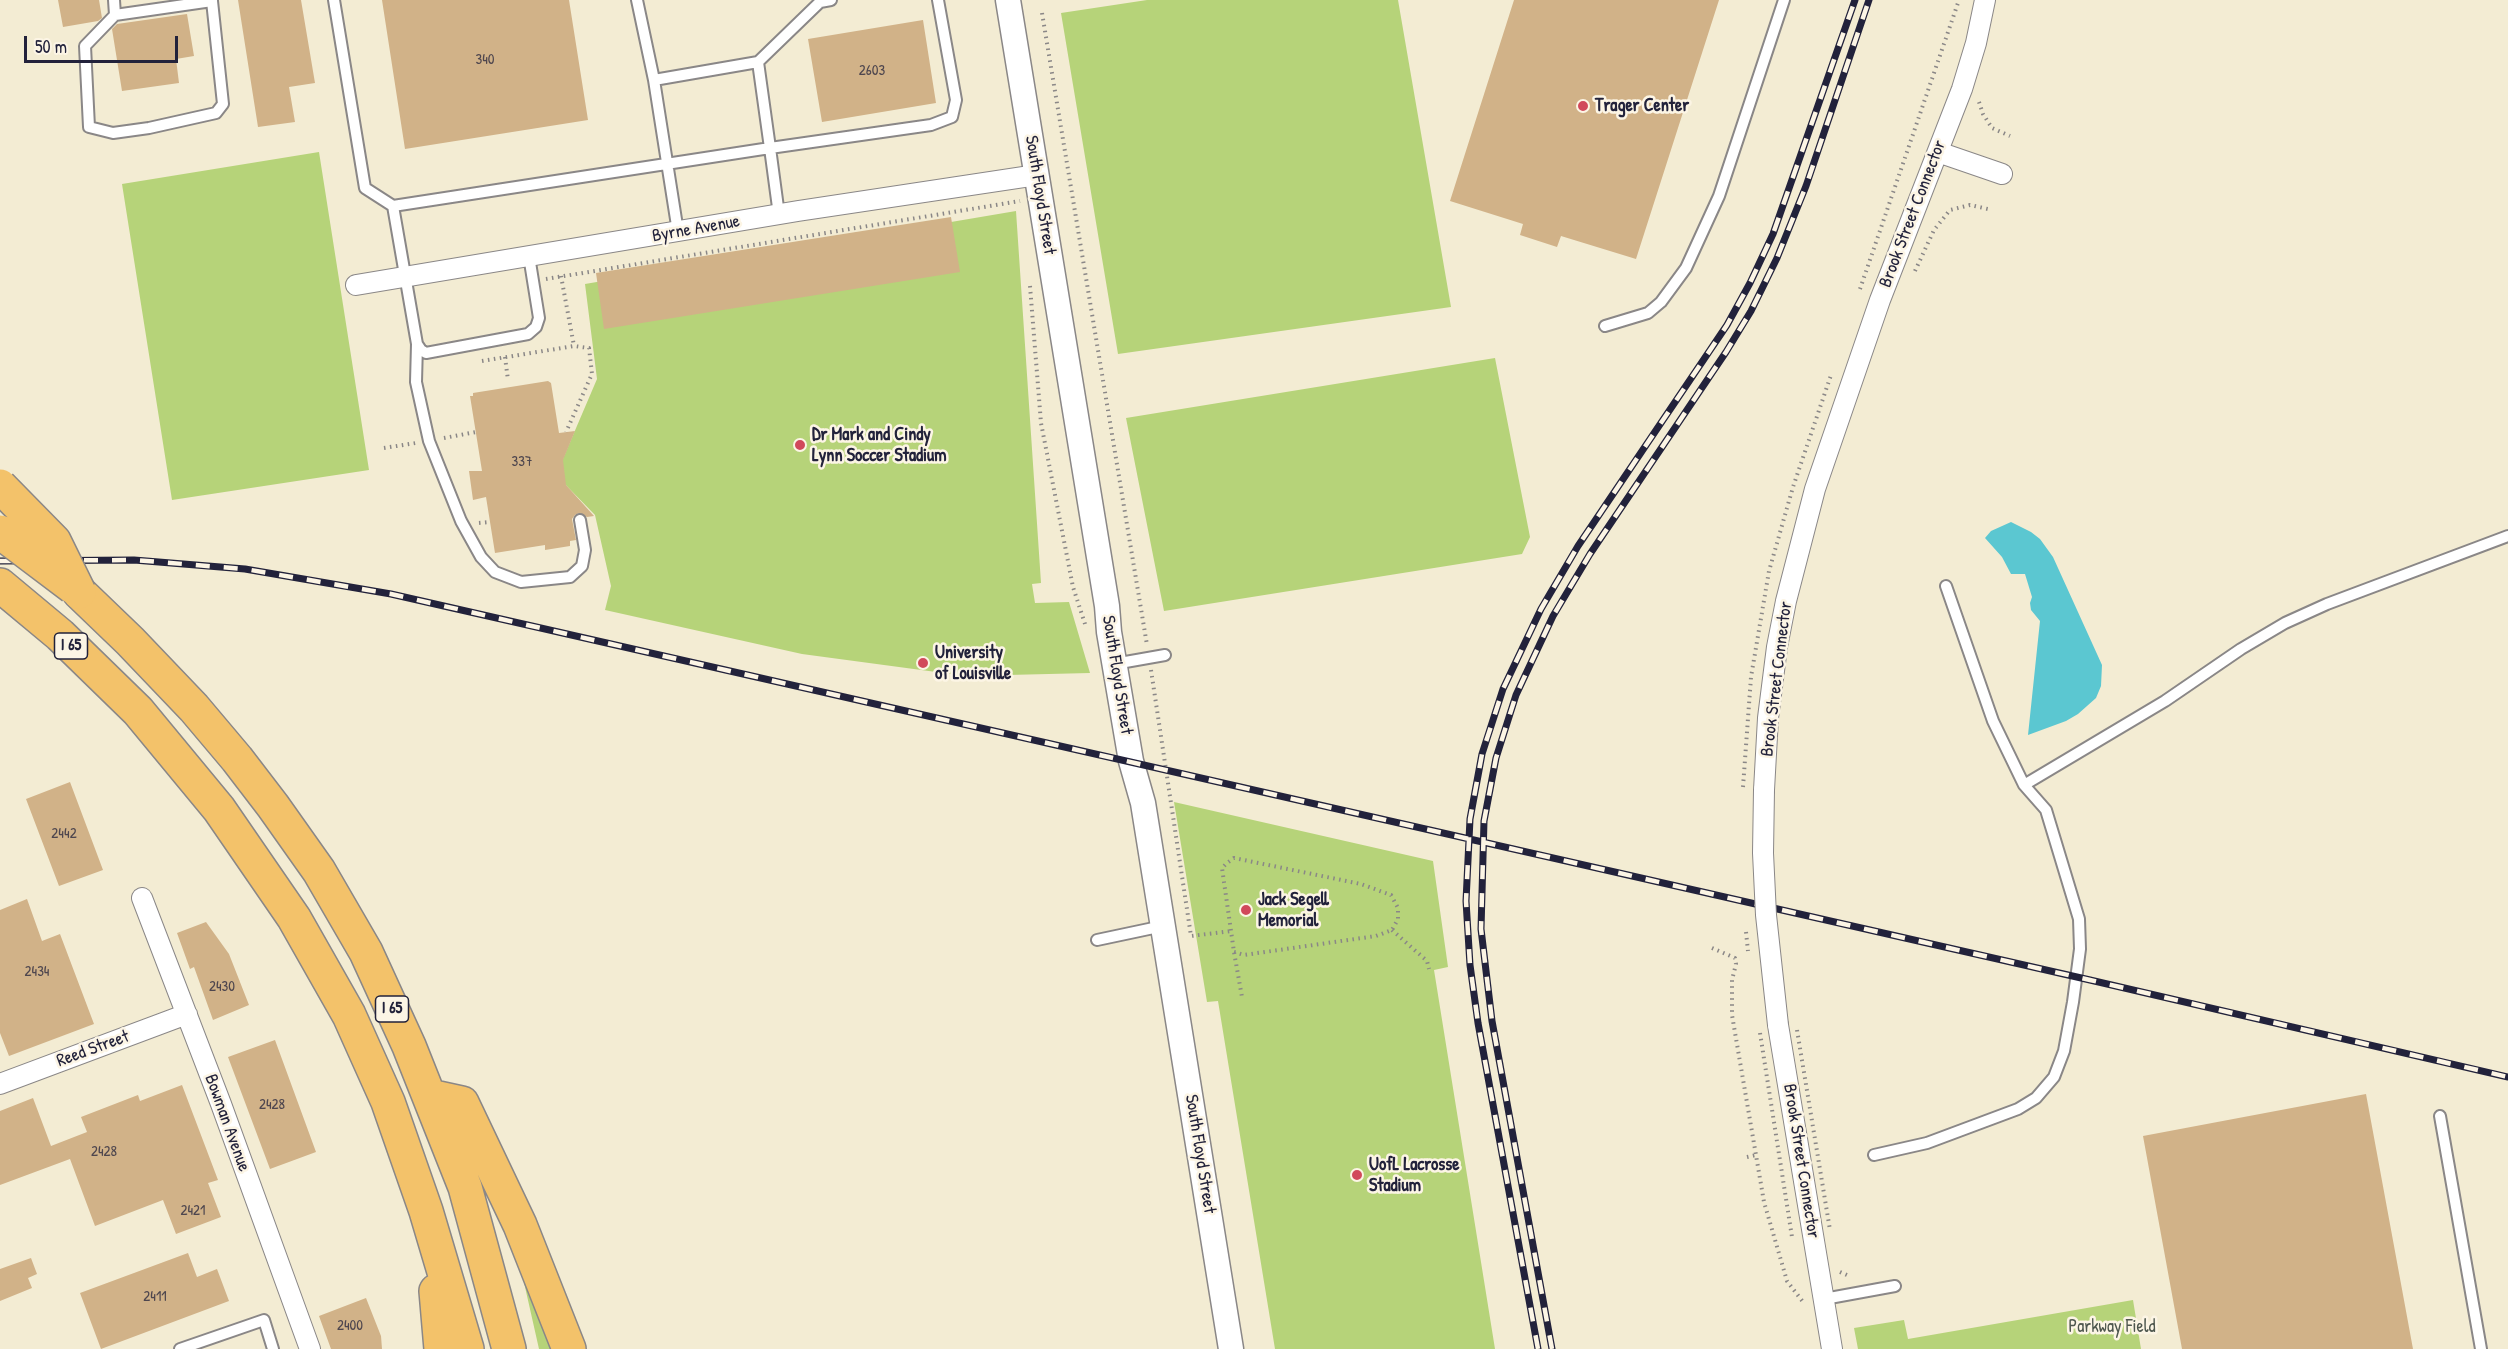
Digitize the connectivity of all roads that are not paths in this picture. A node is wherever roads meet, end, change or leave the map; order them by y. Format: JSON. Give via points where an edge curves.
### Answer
{"nodes":[{"id":1,"x":114,"y":0,"type":"edge"},
{"id":2,"x":334,"y":0,"type":"edge"},
{"id":3,"x":638,"y":0,"type":"edge"},
{"id":4,"x":831,"y":0,"type":"edge"},
{"id":5,"x":938,"y":0,"type":"edge"},
{"id":6,"x":1008,"y":0,"type":"edge"},
{"id":7,"x":1785,"y":0,"type":"edge"},
{"id":8,"x":1985,"y":0,"type":"edge"},
{"id":9,"x":212,"y":1,"type":"edge"},
{"id":10,"x":115,"y":15,"type":"junction"},
{"id":11,"x":758,"y":62,"type":"junction"},
{"id":12,"x":654,"y":80,"type":"junction"},
{"id":13,"x":770,"y":148,"type":"junction"},
{"id":14,"x":1938,"y":152,"type":"junction"},
{"id":15,"x":668,"y":162,"type":"junction"},
{"id":16,"x":2002,"y":174,"type":"dead end"},
{"id":17,"x":1037,"y":175,"type":"junction"},
{"id":18,"x":393,"y":206,"type":"junction"},
{"id":19,"x":779,"y":214,"type":"junction"},
{"id":20,"x":678,"y":232,"type":"junction"},
{"id":21,"x":529,"y":256,"type":"junction"},
{"id":22,"x":405,"y":277,"type":"junction"},
{"id":23,"x":356,"y":285,"type":"dead end"},
{"id":24,"x":1605,"y":326,"type":"dead end"},
{"id":25,"x":417,"y":344,"type":"junction"},
{"id":26,"x":0,"y":486,"type":"edge"},
{"id":27,"x":580,"y":520,"type":"dead end"},
{"id":28,"x":0,"y":532,"type":"edge"},
{"id":29,"x":2508,"y":536,"type":"edge"},
{"id":30,"x":0,"y":585,"type":"edge"},
{"id":31,"x":1946,"y":586,"type":"dead end"},
{"id":32,"x":79,"y":592,"type":"junction"},
{"id":33,"x":1166,"y":655,"type":"dead end"},
{"id":34,"x":1114,"y":664,"type":"junction"},
{"id":35,"x":2024,"y":785,"type":"junction"},
{"id":36,"x":142,"y":898,"type":"dead end"},
{"id":37,"x":1163,"y":926,"type":"junction"},
{"id":38,"x":1097,"y":940,"type":"dead end"},
{"id":39,"x":187,"y":1014,"type":"junction"},
{"id":40,"x":0,"y":1084,"type":"edge"},
{"id":41,"x":430,"y":1096,"type":"junction"},
{"id":42,"x":2440,"y":1116,"type":"dead end"},
{"id":43,"x":1874,"y":1155,"type":"dead end"},
{"id":44,"x":426,"y":1211,"type":"junction"},
{"id":45,"x":1895,"y":1286,"type":"dead end"},
{"id":46,"x":1824,"y":1299,"type":"junction"},
{"id":47,"x":180,"y":1349,"type":"edge"},
{"id":48,"x":273,"y":1349,"type":"edge"},
{"id":49,"x":310,"y":1349,"type":"edge"},
{"id":50,"x":441,"y":1349,"type":"edge"},
{"id":51,"x":467,"y":1349,"type":"edge"},
{"id":52,"x":509,"y":1349,"type":"edge"},
{"id":53,"x":569,"y":1349,"type":"edge"},
{"id":54,"x":1231,"y":1349,"type":"edge"},
{"id":55,"x":1832,"y":1349,"type":"edge"},
{"id":56,"x":2481,"y":1349,"type":"edge"}],
"edges":[{"from":1,"to":10,"type":"lane"},
{"from":2,"to":18,"type":"lane","via":[[365,189]]},
{"from":3,"to":12,"type":"lane"},
{"from":4,"to":11,"type":"lane","via":[[820,2]]},
{"from":5,"to":13,"type":"lane","via":[[956,100],[952,117],[931,125]]},
{"from":6,"to":17,"type":"street","name":"South Floyd Street"},
{"from":7,"to":24,"type":"lane","via":[[1719,196],[1686,268],[1668,295],[1648,313]]},
{"from":8,"to":14,"type":"street","name":"Brook Street Connector","via":[[1965,77]]},
{"from":9,"to":10,"type":"lane"},
{"from":9,"to":10,"type":"lane","via":[[223,104],[216,113],[113,133],[88,127],[85,46]]},
{"from":11,"to":12,"type":"lane"},
{"from":11,"to":13,"type":"lane"},
{"from":12,"to":15,"type":"lane"},
{"from":13,"to":15,"type":"lane"},
{"from":13,"to":19,"type":"lane"},
{"from":14,"to":16,"type":"street"},
{"from":14,"to":46,"type":"street","name":"Brook Street Connector","bridge":true,"via":[[1815,489],[1786,601],[1772,683],[1763,853],[1771,970]]},
{"from":15,"to":18,"type":"lane"},
{"from":15,"to":20,"type":"lane"},
{"from":17,"to":19,"type":"street","name":"Byrne Avenue"},
{"from":17,"to":34,"type":"street","name":"South Floyd Street"},
{"from":18,"to":22,"type":"lane"},
{"from":19,"to":20,"type":"street","name":"Byrne Avenue"},
{"from":20,"to":21,"type":"street","name":"Byrne Avenue"},
{"from":21,"to":22,"type":"street","name":"Byrne Avenue"},
{"from":21,"to":25,"type":"lane","via":[[540,318],[528,334],[435,352],[421,350]]},
{"from":22,"to":23,"type":"street","name":"Byrne Avenue"},
{"from":22,"to":25,"type":"lane"},
{"from":25,"to":27,"type":"lane","via":[[416,382],[429,441],[461,521],[481,557],[495,572],[521,582],[570,577],[582,566],[585,550]]},
{"from":26,"to":32,"type":"highway","bridge":true,"via":[[54,541]]},
{"from":28,"to":32,"type":"highway","number":"I 65","bridge":true},
{"from":29,"to":35,"type":"lane","via":[[2285,623]]},
{"from":30,"to":44,"type":"highway","number":"I 65","via":[[60,635],[138,711],[219,808],[294,918],[363,1043]]},
{"from":31,"to":35,"type":"lane","via":[[1993,721]]},
{"from":32,"to":41,"type":"highway","number":"I 65","via":[[194,708],[273,806],[366,952]]},
{"from":33,"to":34,"type":"lane"},
{"from":34,"to":37,"type":"street","name":"South Floyd Street","via":[[1131,761],[1143,802]]},
{"from":35,"to":43,"type":"lane","via":[[2046,810],[2079,919],[2080,949],[2073,1002],[2064,1051],[2054,1077],[2036,1098],[2018,1110],[1927,1143]]},
{"from":36,"to":39,"type":"street","name":"Bowman Avenue"},
{"from":37,"to":38,"type":"lane"},
{"from":37,"to":54,"type":"street","name":"South Floyd Street"},
{"from":39,"to":40,"type":"street","name":"Reed Street"},
{"from":39,"to":49,"type":"street","name":"Bowman Avenue"},
{"from":41,"to":52,"type":"highway","number":"I 65","via":[[465,1187]]},
{"from":41,"to":53,"type":"highway","via":[[462,1103],[520,1226]]},
{"from":42,"to":56,"type":"lane"},
{"from":44,"to":50,"type":"highway"},
{"from":44,"to":51,"type":"highway","number":"I 65"},
{"from":45,"to":46,"type":"lane"},
{"from":46,"to":55,"type":"street","name":"Brook Street Connector"},
{"from":47,"to":48,"type":"lane","via":[[264,1320]]}]}
